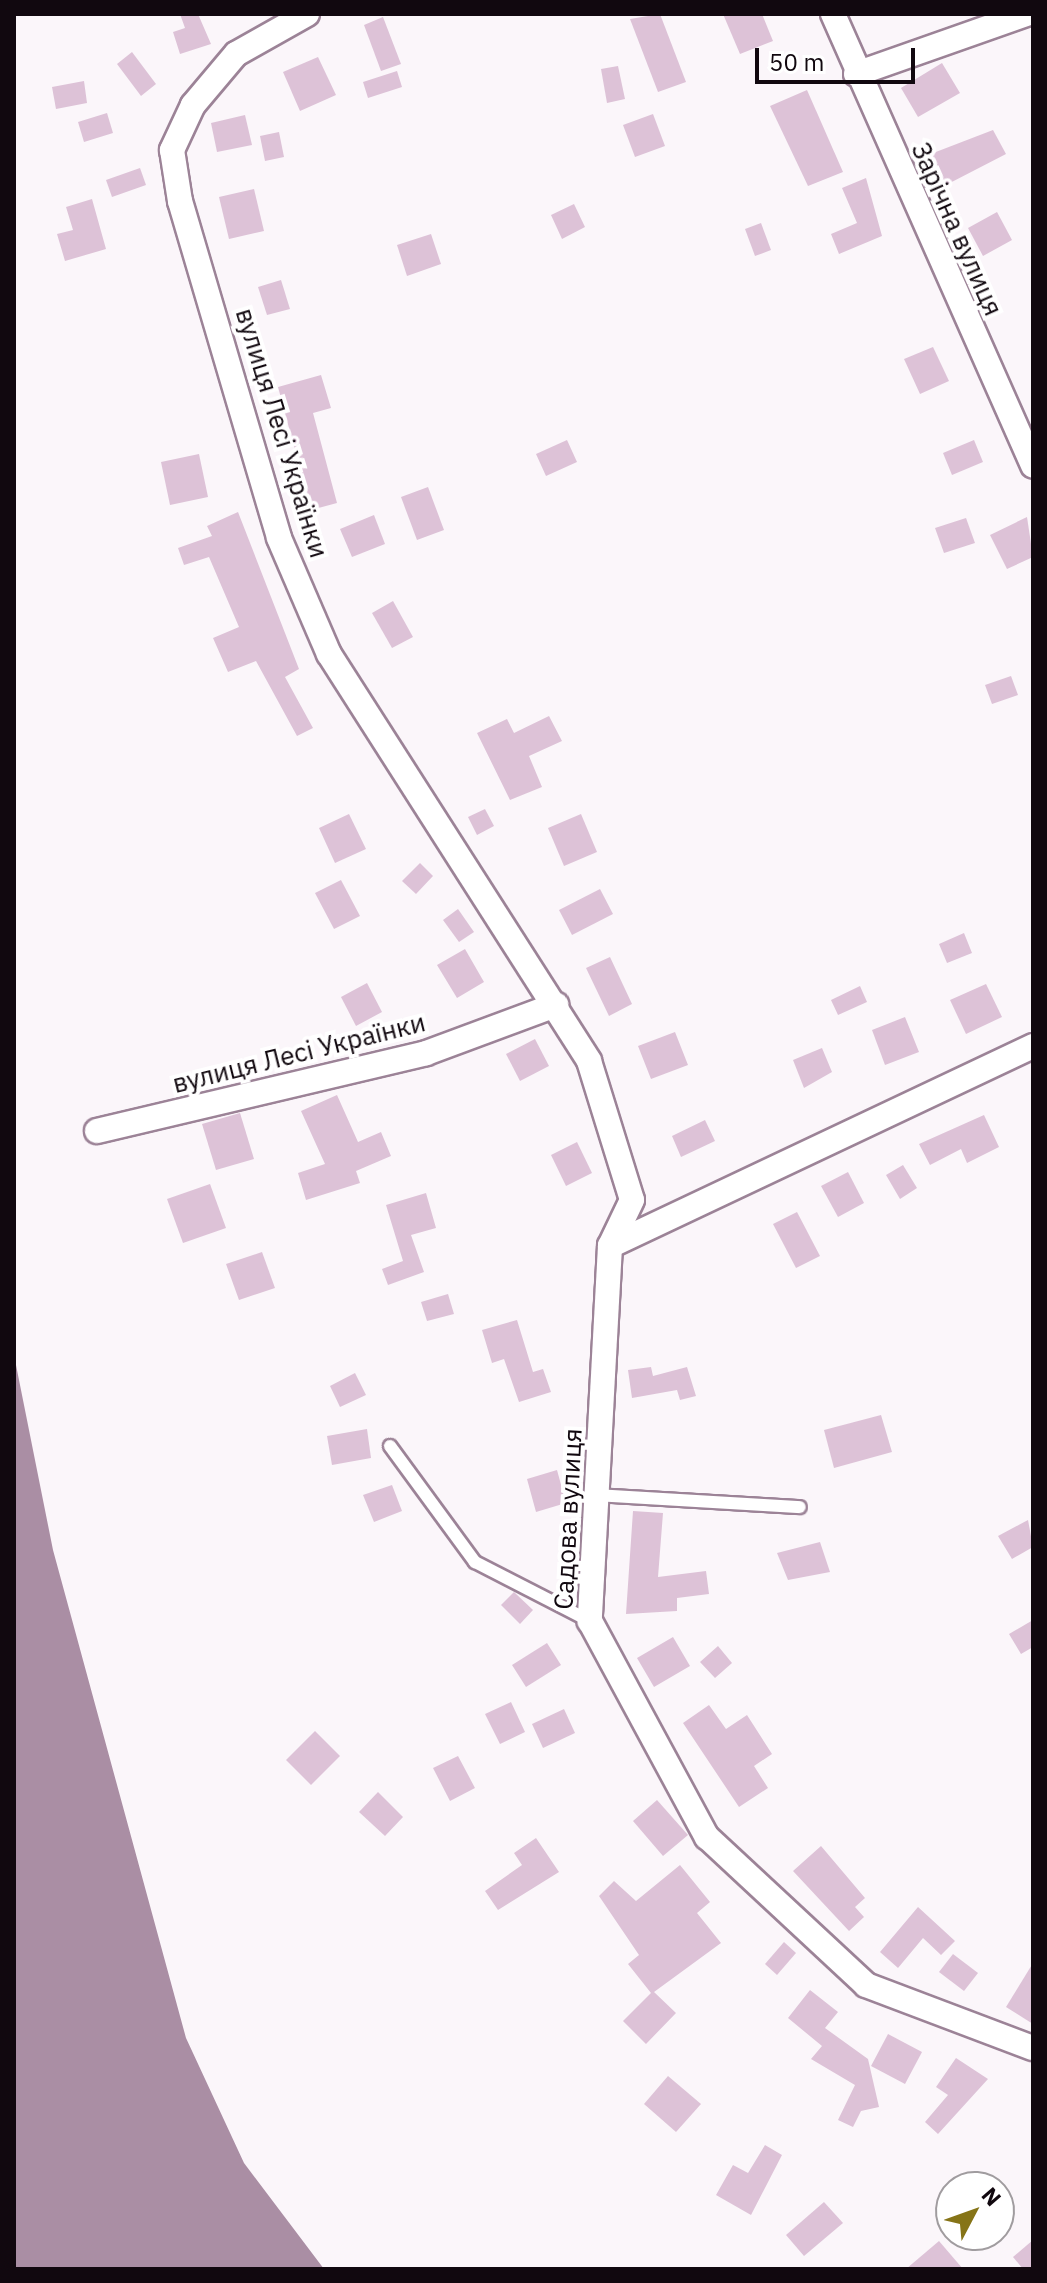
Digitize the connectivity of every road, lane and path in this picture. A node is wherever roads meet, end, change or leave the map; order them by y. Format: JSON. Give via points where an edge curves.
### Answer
{"nodes":[{"id":1,"x":307,"y":14,"type":"edge"},
{"id":2,"x":833,"y":14,"type":"edge"},
{"id":3,"x":1026,"y":14,"type":"edge"},
{"id":4,"x":856,"y":74,"type":"junction"},
{"id":5,"x":1033,"y":466,"type":"edge"},
{"id":6,"x":556,"y":1005,"type":"junction"},
{"id":7,"x":1033,"y":1046,"type":"edge"},
{"id":8,"x":97,"y":1131,"type":"dead end"},
{"id":9,"x":610,"y":1246,"type":"junction"},
{"id":10,"x":390,"y":1446,"type":"dead end"},
{"id":11,"x":597,"y":1495,"type":"junction"},
{"id":12,"x":800,"y":1507,"type":"dead end"},
{"id":13,"x":590,"y":1621,"type":"junction"},
{"id":14,"x":1033,"y":2048,"type":"edge"}],
"edges":[{"from":1,"to":6,"type":"street","name":"вулиця Лесі Українки","via":[[236,54],[193,105],[172,150],[180,201],[279,538],[329,654]]},
{"from":2,"to":4,"type":"street","name":"Зарічна вулиця"},
{"from":3,"to":4,"type":"street"},
{"from":4,"to":5,"type":"street","name":"Зарічна вулиця"},
{"from":6,"to":8,"type":"street","name":"вулиця Лесі Українки","via":[[426,1053]]},
{"from":6,"to":9,"type":"street","name":"вулиця Лесі Українки","via":[[589,1061],[632,1200]]},
{"from":7,"to":9,"type":"street"},
{"from":9,"to":11,"type":"street","name":"Садова вулиця"},
{"from":10,"to":13,"type":"lane","via":[[475,1562]]},
{"from":11,"to":12,"type":"lane"},
{"from":11,"to":13,"type":"street","name":"Садова вулиця"},
{"from":13,"to":14,"type":"street","name":"Садова вулиця","via":[[707,1837],[866,1985]]}]}
